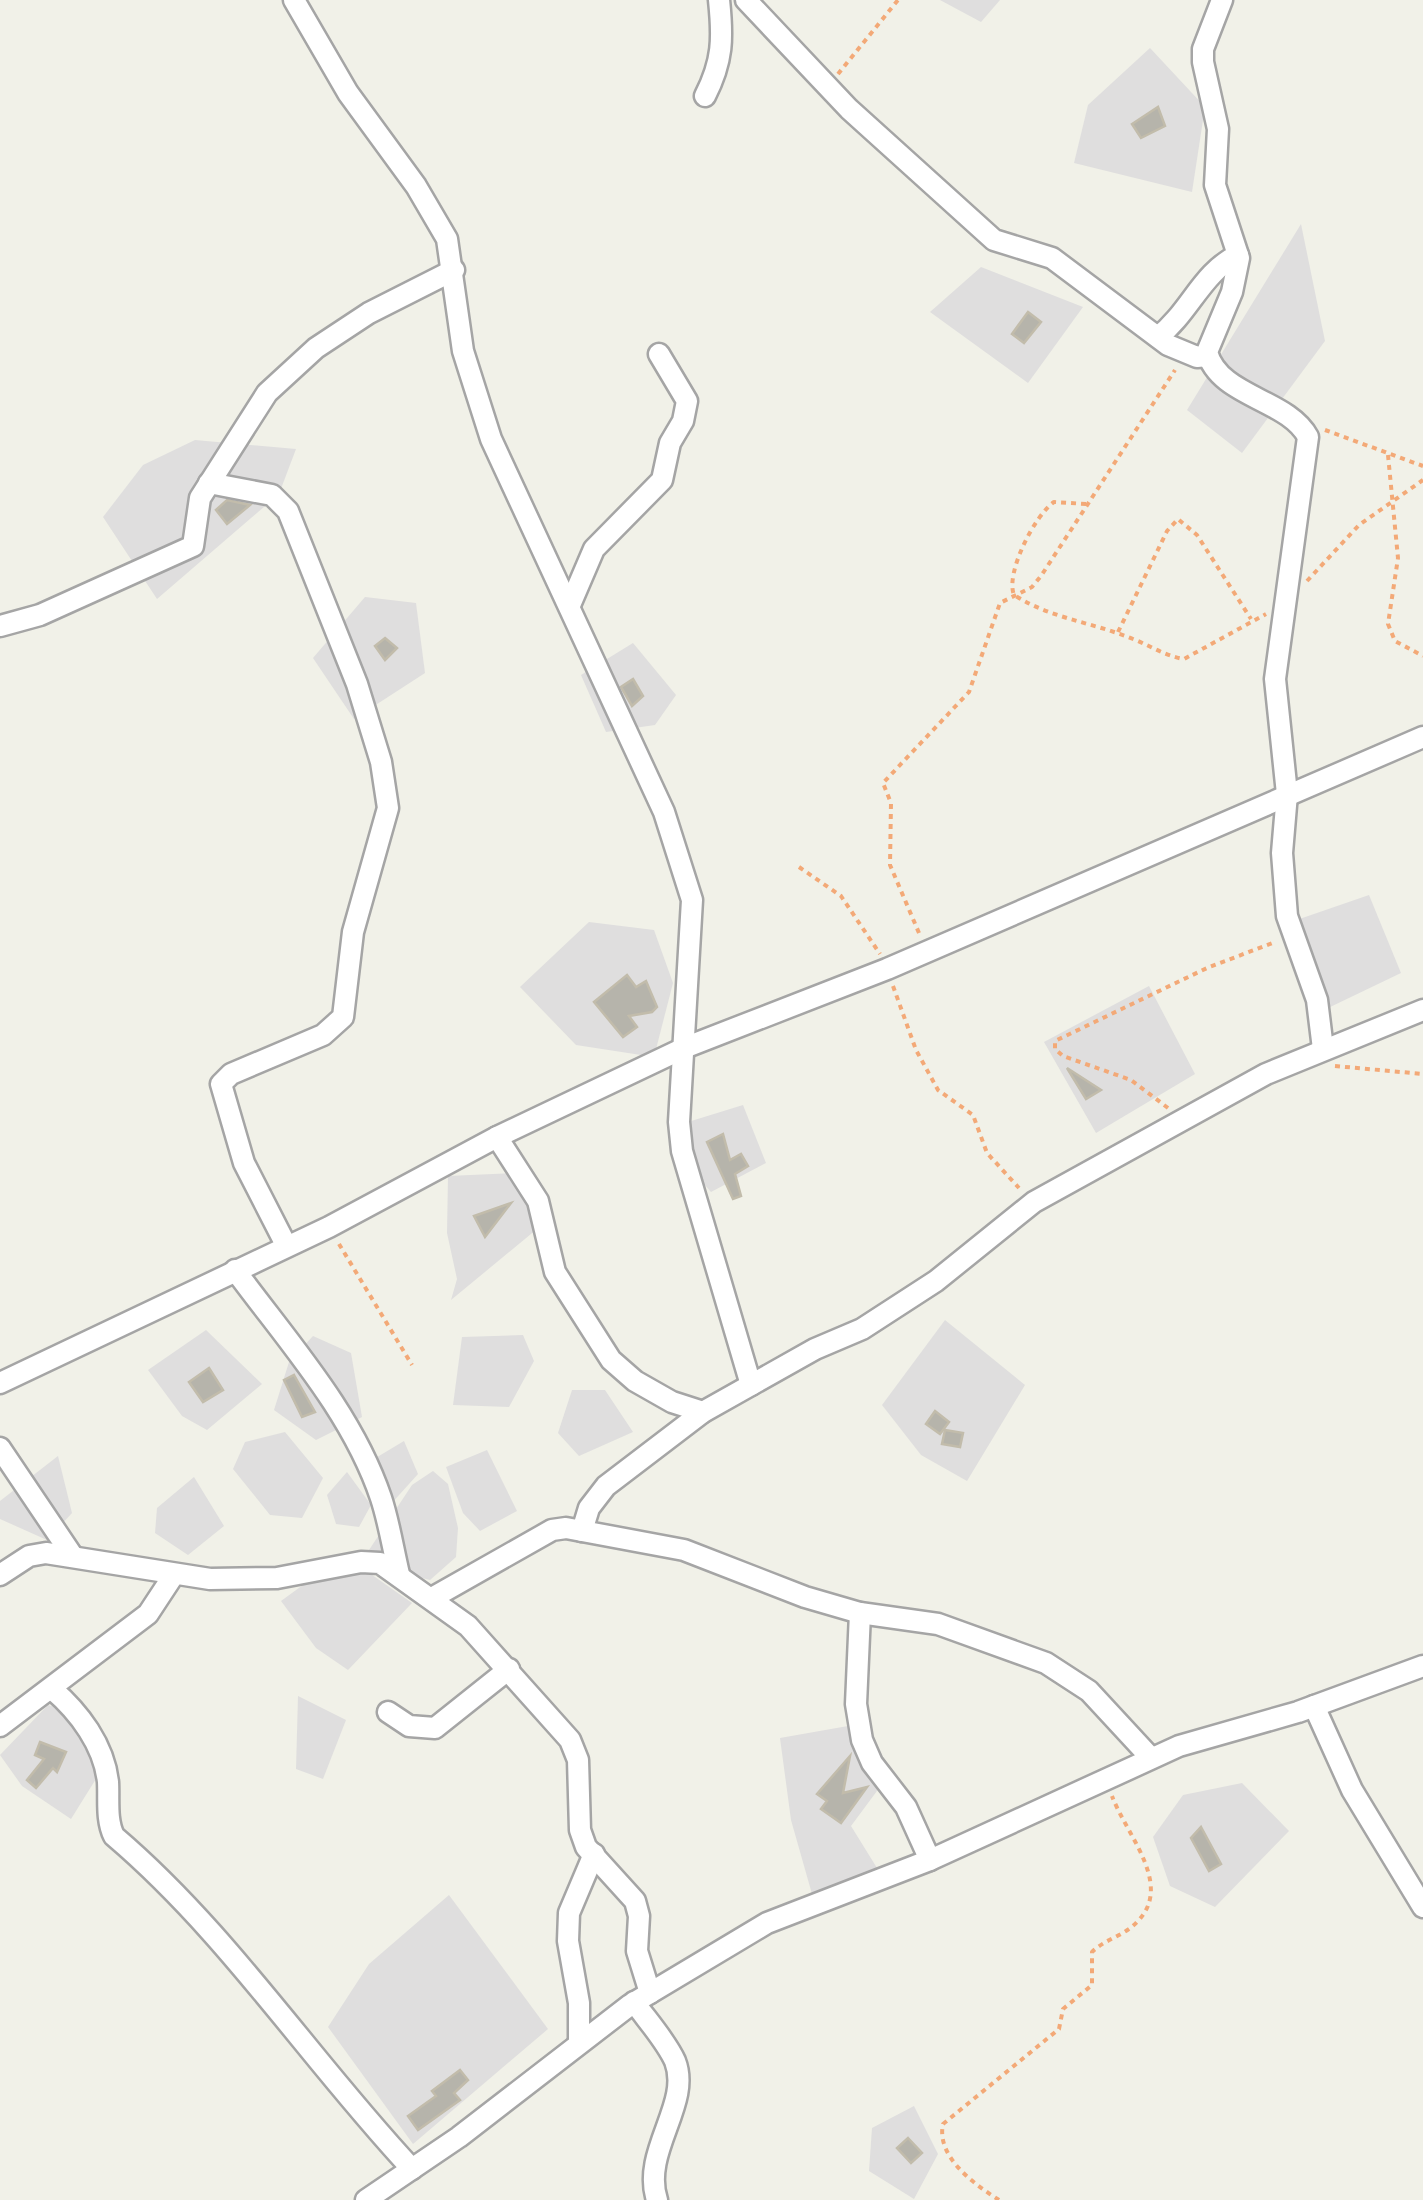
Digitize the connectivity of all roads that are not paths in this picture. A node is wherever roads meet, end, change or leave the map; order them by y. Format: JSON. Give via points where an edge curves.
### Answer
{"nodes":[{"id":1,"x":294,"y":0,"type":"edge"},
{"id":2,"x":719,"y":0,"type":"edge"},
{"id":3,"x":1222,"y":0,"type":"edge"},
{"id":4,"x":749,"y":1,"type":"edge"},
{"id":5,"x":705,"y":96,"type":"dead end"},
{"id":6,"x":1238,"y":255,"type":"junction"},
{"id":7,"x":454,"y":270,"type":"junction"},
{"id":8,"x":1158,"y":337,"type":"junction"},
{"id":9,"x":659,"y":354,"type":"dead end"},
{"id":10,"x":1208,"y":356,"type":"junction"},
{"id":11,"x":209,"y":483,"type":"junction"},
{"id":12,"x":570,"y":605,"type":"junction"},
{"id":13,"x":0,"y":626,"type":"edge"},
{"id":14,"x":1423,"y":737,"type":"edge"},
{"id":15,"x":1287,"y":794,"type":"junction"},
{"id":16,"x":1423,"y":1010,"type":"edge"},
{"id":17,"x":684,"y":1048,"type":"junction"},
{"id":18,"x":1326,"y":1057,"type":"junction"},
{"id":19,"x":497,"y":1137,"type":"junction"},
{"id":20,"x":286,"y":1245,"type":"junction"},
{"id":21,"x":234,"y":1270,"type":"junction"},
{"id":22,"x":0,"y":1383,"type":"edge"},
{"id":23,"x":752,"y":1385,"type":"junction"},
{"id":24,"x":702,"y":1412,"type":"junction"},
{"id":25,"x":0,"y":1448,"type":"edge"},
{"id":26,"x":582,"y":1530,"type":"junction"},
{"id":27,"x":72,"y":1554,"type":"junction"},
{"id":28,"x":399,"y":1574,"type":"junction"},
{"id":29,"x":0,"y":1575,"type":"edge"},
{"id":30,"x":173,"y":1576,"type":"junction"},
{"id":31,"x":432,"y":1598,"type":"junction"},
{"id":32,"x":860,"y":1613,"type":"junction"},
{"id":33,"x":1423,"y":1666,"type":"edge"},
{"id":34,"x":509,"y":1669,"type":"junction"},
{"id":35,"x":52,"y":1689,"type":"junction"},
{"id":36,"x":1314,"y":1706,"type":"junction"},
{"id":37,"x":388,"y":1712,"type":"dead end"},
{"id":38,"x":0,"y":1726,"type":"edge"},
{"id":39,"x":1151,"y":1758,"type":"junction"},
{"id":40,"x":594,"y":1854,"type":"junction"},
{"id":41,"x":930,"y":1860,"type":"junction"},
{"id":42,"x":1423,"y":1906,"type":"edge"},
{"id":43,"x":642,"y":1997,"type":"junction"},
{"id":44,"x":579,"y":2042,"type":"junction"},
{"id":45,"x":412,"y":2169,"type":"junction"},
{"id":46,"x":366,"y":2200,"type":"edge"},
{"id":47,"x":657,"y":2200,"type":"edge"}],
"edges":[{"from":1,"to":7,"type":"street","via":[[380,142],[430,208],[447,238]]},
{"from":2,"to":5,"type":"street","via":[[724,46]]},
{"from":3,"to":6,"type":"street","via":[[1203,62],[1218,129],[1215,184]]},
{"from":4,"to":8,"type":"street","via":[[827,88],[994,240],[1068,268]]},
{"from":6,"to":8,"type":"street","via":[[1216,266]]},
{"from":6,"to":10,"type":"street"},
{"from":7,"to":11,"type":"street","via":[[316,348],[266,393]]},
{"from":7,"to":12,"type":"street","via":[[463,351],[491,439]]},
{"from":8,"to":10,"type":"street","via":[[1184,353]]},
{"from":9,"to":12,"type":"street","via":[[688,401],[684,421],[670,443],[664,477],[594,548]]},
{"from":10,"to":15,"type":"street","via":[[1224,377],[1308,437],[1275,678]]},
{"from":11,"to":13,"type":"street","via":[[200,498],[193,546],[40,615]]},
{"from":11,"to":20,"type":"street","via":[[272,496],[288,511],[356,684],[388,808],[352,932],[343,1017],[323,1035],[231,1074],[222,1084],[244,1163]]},
{"from":12,"to":17,"type":"street","via":[[692,888]]},
{"from":14,"to":15,"type":"street"},
{"from":15,"to":17,"type":"street","via":[[887,969]]},
{"from":15,"to":18,"type":"street","via":[[1284,887]]},
{"from":16,"to":18,"type":"street"},
{"from":17,"to":19,"type":"street"},
{"from":17,"to":23,"type":"street","via":[[682,1151]]},
{"from":18,"to":23,"type":"street","via":[[1182,1121],[1034,1202],[907,1300]]},
{"from":19,"to":20,"type":"street"},
{"from":19,"to":24,"type":"street","via":[[538,1201],[555,1272],[611,1360],[660,1395]]},
{"from":20,"to":21,"type":"street"},
{"from":21,"to":22,"type":"street"},
{"from":21,"to":28,"type":"street","via":[[360,1448],[382,1500]]},
{"from":23,"to":24,"type":"street"},
{"from":24,"to":26,"type":"street","via":[[606,1486]]},
{"from":25,"to":27,"type":"street"},
{"from":26,"to":31,"type":"street","via":[[552,1530]]},
{"from":26,"to":32,"type":"street","via":[[684,1550]]},
{"from":27,"to":29,"type":"street","via":[[29,1556]]},
{"from":27,"to":30,"type":"street"},
{"from":28,"to":30,"type":"street","via":[[361,1562],[277,1578]]},
{"from":28,"to":31,"type":"street"},
{"from":30,"to":35,"type":"street","via":[[148,1614]]},
{"from":31,"to":34,"type":"street"},
{"from":32,"to":39,"type":"street","via":[[938,1624],[1046,1663],[1089,1691]]},
{"from":32,"to":41,"type":"street","via":[[856,1704],[862,1740],[906,1807]]},
{"from":33,"to":36,"type":"street"},
{"from":34,"to":37,"type":"street","via":[[435,1728],[409,1726]]},
{"from":34,"to":40,"type":"street","via":[[570,1740],[578,1760],[580,1830]]},
{"from":35,"to":38,"type":"street"},
{"from":35,"to":45,"type":"street","via":[[92,1734],[107,1776],[114,1836],[288,2018]]},
{"from":36,"to":39,"type":"street"},
{"from":36,"to":42,"type":"street","via":[[1352,1790]]},
{"from":39,"to":41,"type":"street"},
{"from":40,"to":43,"type":"street","via":[[640,1916]]},
{"from":40,"to":44,"type":"street","via":[[570,1913]]},
{"from":41,"to":43,"type":"street","via":[[768,1923]]},
{"from":43,"to":44,"type":"street"},
{"from":43,"to":47,"type":"street","via":[[675,2062],[678,2082],[650,2180]]},
{"from":44,"to":45,"type":"street"},
{"from":45,"to":46,"type":"street"}]}
